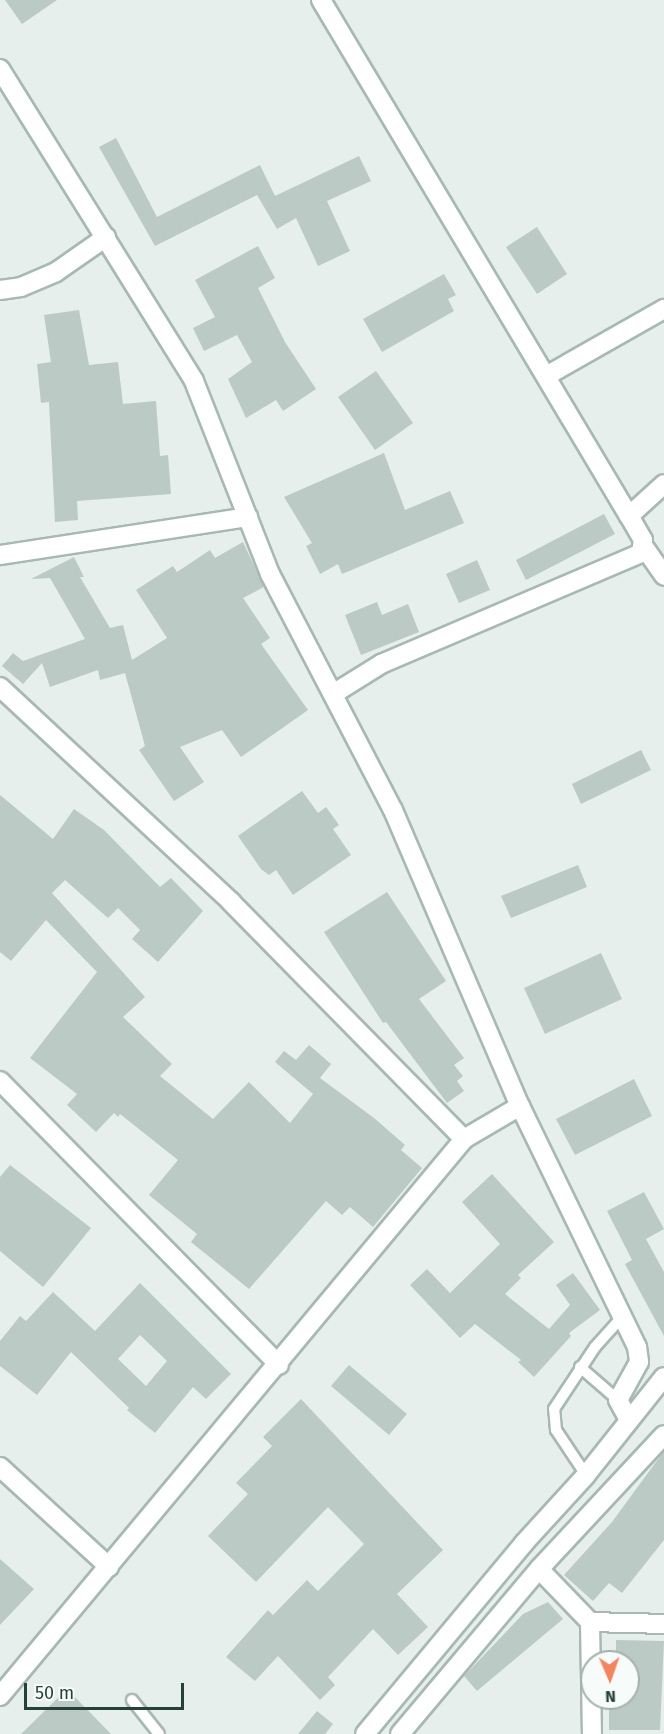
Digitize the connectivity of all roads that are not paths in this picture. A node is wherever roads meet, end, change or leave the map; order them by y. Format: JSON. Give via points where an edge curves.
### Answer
{"nodes":[{"id":1,"x":321,"y":0,"type":"edge"},
{"id":2,"x":0,"y":69,"type":"edge"},
{"id":3,"x":106,"y":237,"type":"junction"},
{"id":4,"x":0,"y":290,"type":"edge"},
{"id":5,"x":664,"y":309,"type":"edge"},
{"id":6,"x":546,"y":376,"type":"junction"},
{"id":7,"x":664,"y":484,"type":"edge"},
{"id":8,"x":629,"y":516,"type":"junction"},
{"id":9,"x":248,"y":517,"type":"junction"},
{"id":10,"x":644,"y":547,"type":"junction"},
{"id":11,"x":0,"y":555,"type":"edge"},
{"id":12,"x":664,"y":576,"type":"edge"},
{"id":13,"x":0,"y":687,"type":"edge"},
{"id":14,"x":333,"y":694,"type":"junction"},
{"id":15,"x":0,"y":1081,"type":"edge"},
{"id":16,"x":520,"y":1106,"type":"junction"},
{"id":17,"x":464,"y":1139,"type":"junction"},
{"id":18,"x":621,"y":1318,"type":"junction"},
{"id":19,"x":279,"y":1365,"type":"junction"},
{"id":20,"x":580,"y":1367,"type":"junction"},
{"id":21,"x":664,"y":1377,"type":"edge"},
{"id":22,"x":618,"y":1400,"type":"junction"},
{"id":23,"x":629,"y":1420,"type":"junction"},
{"id":24,"x":664,"y":1435,"type":"edge"},
{"id":25,"x":0,"y":1467,"type":"edge"},
{"id":26,"x":586,"y":1475,"type":"junction"},
{"id":27,"x":109,"y":1567,"type":"junction"},
{"id":28,"x":539,"y":1569,"type":"junction"},
{"id":29,"x":590,"y":1622,"type":"junction"},
{"id":30,"x":664,"y":1624,"type":"edge"},
{"id":31,"x":0,"y":1696,"type":"edge"},
{"id":32,"x":132,"y":1700,"type":"dead end"},
{"id":33,"x":159,"y":1734,"type":"edge"},
{"id":34,"x":365,"y":1734,"type":"edge"},
{"id":35,"x":400,"y":1734,"type":"edge"},
{"id":36,"x":592,"y":1734,"type":"edge"}],
"edges":[{"from":1,"to":6,"type":"street"},
{"from":2,"to":3,"type":"street"},
{"from":3,"to":4,"type":"street","via":[[56,272]]},
{"from":3,"to":9,"type":"street","via":[[194,381]]},
{"from":5,"to":6,"type":"street"},
{"from":6,"to":8,"type":"street"},
{"from":7,"to":8,"type":"street"},
{"from":8,"to":10,"type":"street"},
{"from":9,"to":11,"type":"street"},
{"from":9,"to":14,"type":"street","via":[[270,574]]},
{"from":10,"to":12,"type":"street"},
{"from":10,"to":14,"type":"street","via":[[641,553],[381,664]]},
{"from":13,"to":17,"type":"street","via":[[231,902]]},
{"from":14,"to":16,"type":"street","via":[[393,810]]},
{"from":15,"to":19,"type":"street"},
{"from":16,"to":17,"type":"street"},
{"from":16,"to":18,"type":"street"},
{"from":17,"to":19,"type":"street"},
{"from":18,"to":20,"type":"lane"},
{"from":18,"to":22,"type":"street","via":[[638,1347],[639,1362]]},
{"from":19,"to":27,"type":"street"},
{"from":20,"to":22,"type":"lane"},
{"from":20,"to":26,"type":"lane","via":[[554,1409],[556,1430]]},
{"from":21,"to":23,"type":"street"},
{"from":22,"to":23,"type":"street"},
{"from":23,"to":26,"type":"street"},
{"from":24,"to":28,"type":"street"},
{"from":25,"to":27,"type":"street"},
{"from":26,"to":34,"type":"street","via":[[524,1543]]},
{"from":27,"to":31,"type":"street"},
{"from":28,"to":29,"type":"street"},
{"from":28,"to":35,"type":"street"},
{"from":29,"to":30,"type":"street"},
{"from":29,"to":36,"type":"street"},
{"from":32,"to":33,"type":"lane"}]}
